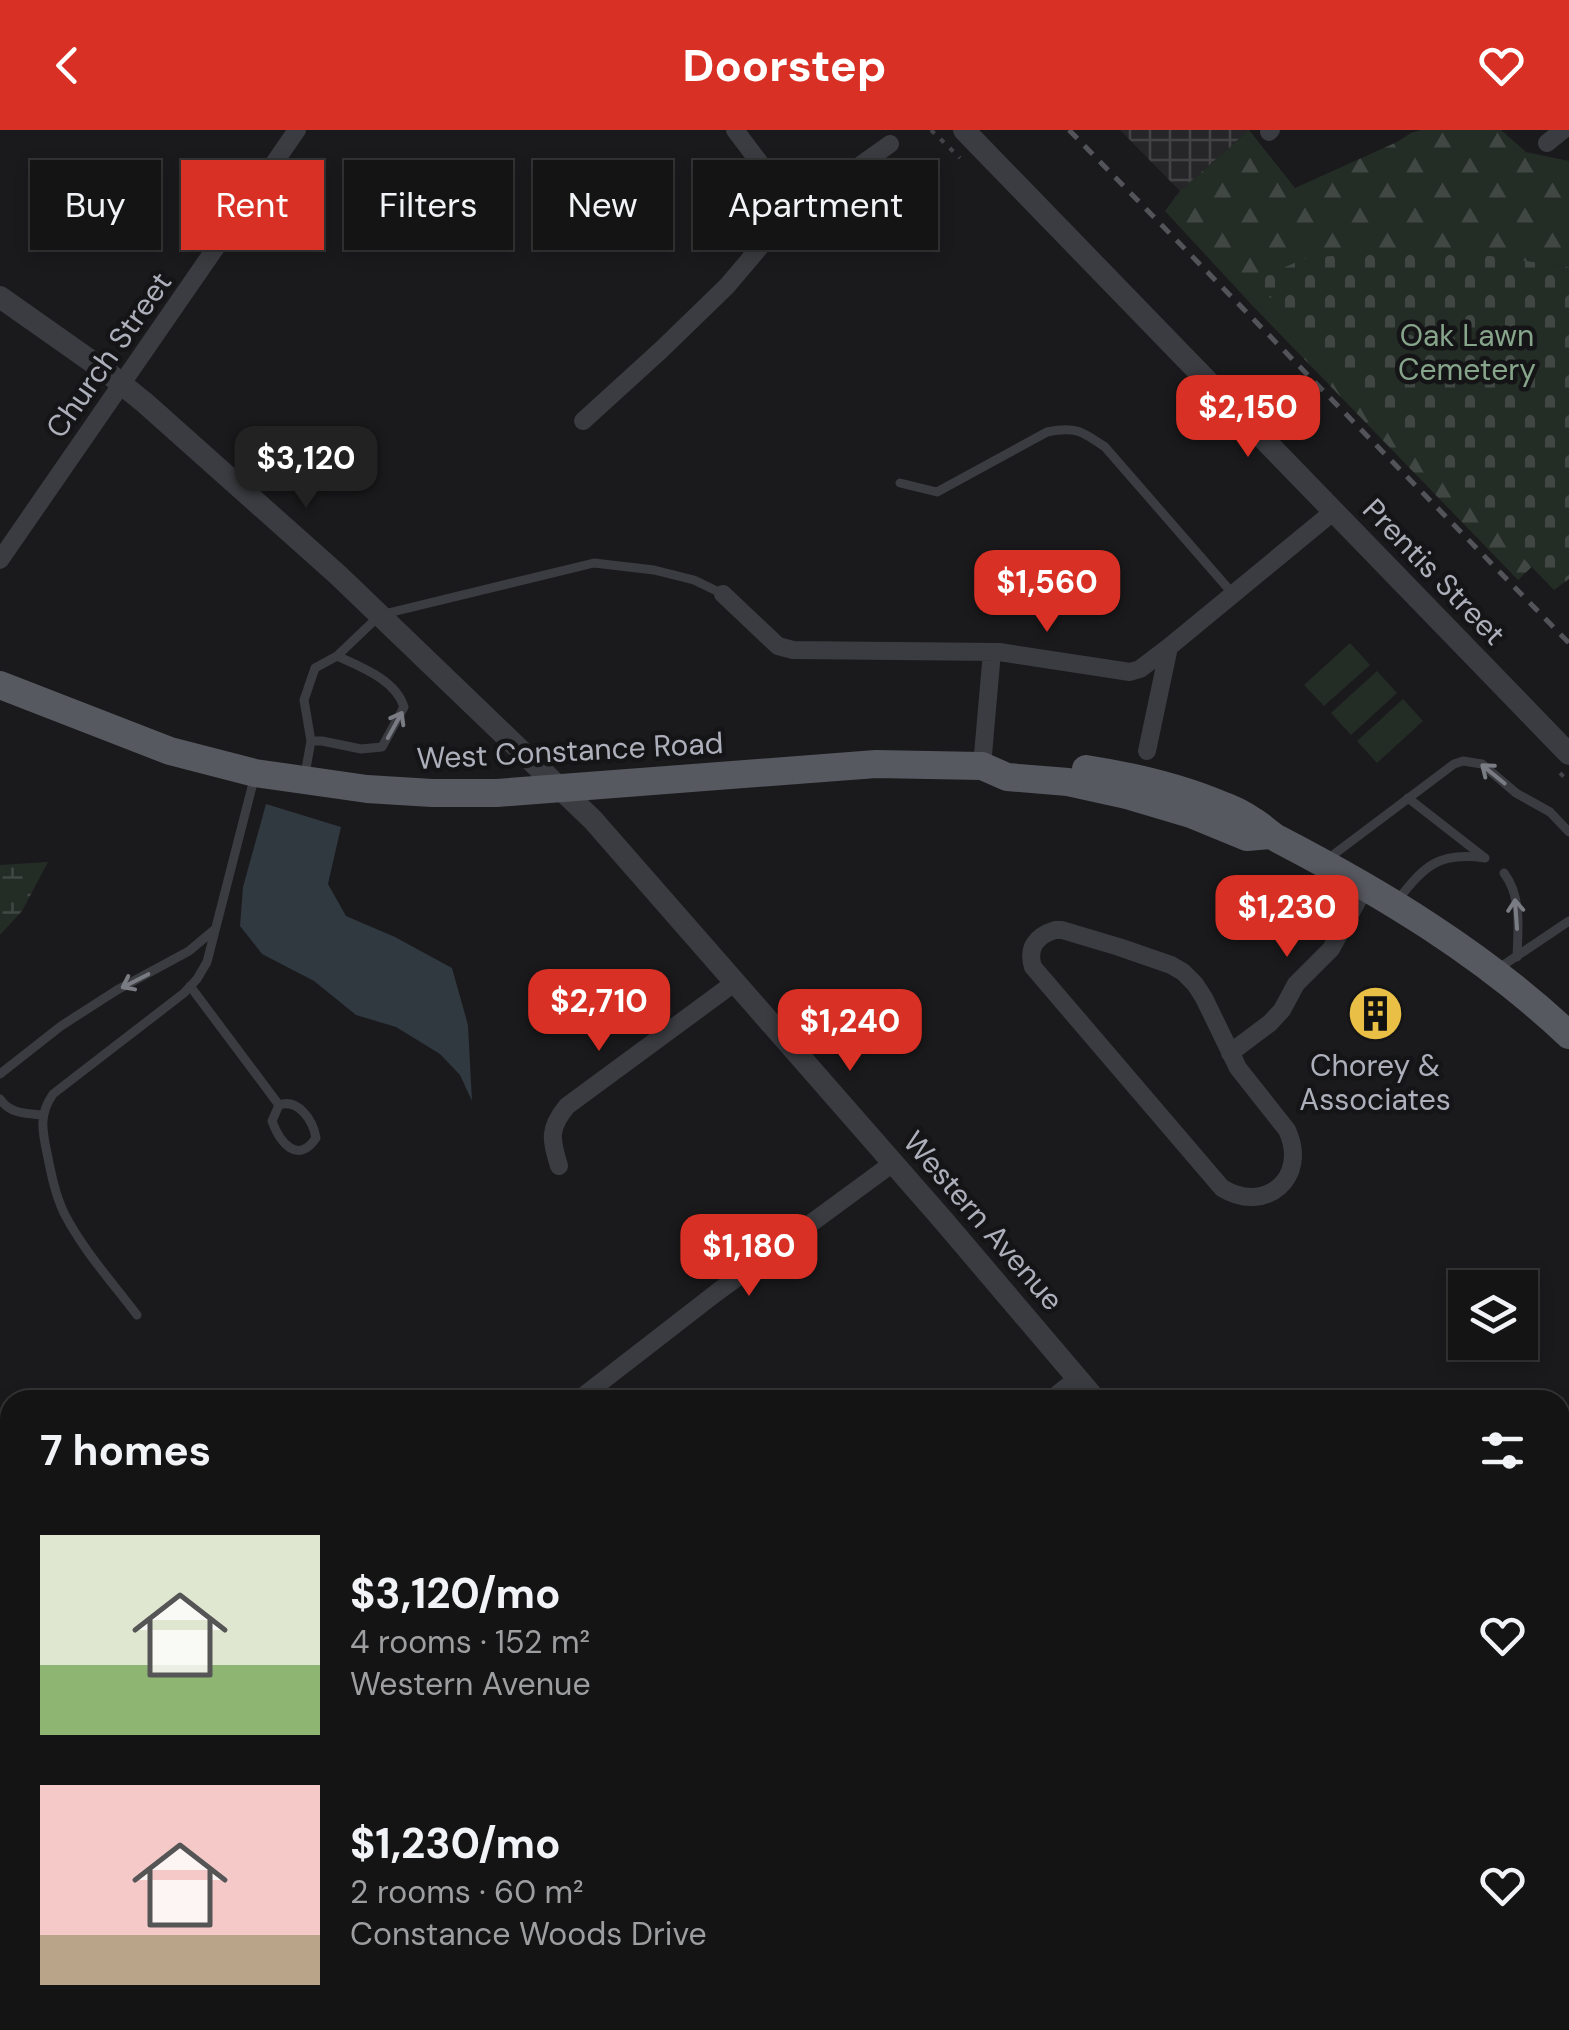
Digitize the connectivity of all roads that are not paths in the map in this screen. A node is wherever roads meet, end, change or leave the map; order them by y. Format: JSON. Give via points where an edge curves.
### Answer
{"nodes":[{"id":1,"x":296,"y":130,"type":"edge"},
{"id":2,"x":735,"y":130,"type":"edge"},
{"id":3,"x":964,"y":130,"type":"edge"},
{"id":4,"x":1562,"y":130,"type":"edge"},
{"id":5,"x":1547,"y":142,"type":"dead end"},
{"id":6,"x":890,"y":144,"type":"dead end"},
{"id":7,"x":758,"y":160,"type":"edge"},
{"id":8,"x":868,"y":160,"type":"edge"},
{"id":9,"x":757,"y":250,"type":"edge"},
{"id":10,"x":0,"y":298,"type":"edge"},
{"id":11,"x":123,"y":385,"type":"junction"},
{"id":12,"x":583,"y":420,"type":"dead end"},
{"id":13,"x":900,"y":483,"type":"dead end"},
{"id":14,"x":1334,"y":511,"type":"junction"},
{"id":15,"x":0,"y":560,"type":"edge"},
{"id":16,"x":723,"y":594,"type":"joint"},
{"id":17,"x":1232,"y":594,"type":"junction"},
{"id":18,"x":380,"y":615,"type":"junction"},
{"id":19,"x":1170,"y":647,"type":"junction"},
{"id":20,"x":992,"y":652,"type":"junction"},
{"id":21,"x":337,"y":656,"type":"junction"},
{"id":22,"x":0,"y":662,"type":"edge"},
{"id":23,"x":0,"y":685,"type":"edge"},
{"id":24,"x":54,"y":705,"type":"junction"},
{"id":25,"x":311,"y":741,"type":"junction"},
{"id":26,"x":1147,"y":751,"type":"dead end"},
{"id":27,"x":1569,"y":754,"type":"edge"},
{"id":28,"x":982,"y":766,"type":"junction"},
{"id":29,"x":255,"y":773,"type":"junction"},
{"id":30,"x":303,"y":782,"type":"junction"},
{"id":31,"x":560,"y":788,"type":"junction"},
{"id":32,"x":1408,"y":798,"type":"junction"},
{"id":33,"x":1569,"y":832,"type":"edge"},
{"id":34,"x":1323,"y":862,"type":"junction"},
{"id":35,"x":1504,"y":873,"type":"dead end"},
{"id":36,"x":1366,"y":886,"type":"junction"},
{"id":37,"x":1395,"y":904,"type":"junction"},
{"id":38,"x":1569,"y":920,"type":"edge"},
{"id":39,"x":216,"y":928,"type":"junction"},
{"id":40,"x":1506,"y":964,"type":"junction"},
{"id":41,"x":734,"y":982,"type":"junction"},
{"id":42,"x":190,"y":986,"type":"junction"},
{"id":43,"x":1569,"y":1036,"type":"edge"},
{"id":44,"x":1230,"y":1053,"type":"junction"},
{"id":45,"x":0,"y":1074,"type":"edge"},
{"id":46,"x":0,"y":1098,"type":"edge"},
{"id":47,"x":279,"y":1105,"type":"junction"},
{"id":48,"x":42,"y":1115,"type":"junction"},
{"id":49,"x":893,"y":1162,"type":"junction"},
{"id":50,"x":558,"y":1166,"type":"dead end"},
{"id":51,"x":137,"y":1315,"type":"dead end"},
{"id":52,"x":1078,"y":1378,"type":"junction"},
{"id":53,"x":591,"y":1390,"type":"edge"},
{"id":54,"x":1063,"y":1390,"type":"edge"},
{"id":55,"x":1088,"y":1390,"type":"edge"}],
"edges":[{"from":1,"to":11,"type":"street","name":"Church Street"},
{"from":2,"to":7,"type":"street"},
{"from":3,"to":14,"type":"street","name":"Prentis Street"},
{"from":4,"to":5,"type":"street"},
{"from":6,"to":8,"type":"street"},
{"from":9,"to":12,"type":"street"},
{"from":10,"to":11,"type":"street","name":"Western Avenue"},
{"from":11,"to":15,"type":"street","name":"Church Street"},
{"from":11,"to":18,"type":"street","name":"Western Avenue"},
{"from":13,"to":17,"type":"lane","via":[[937,492],[1047,432],[1084,432],[1105,446]]},
{"from":14,"to":17,"type":"street"},
{"from":14,"to":27,"type":"street","name":"Prentis Street"},
{"from":16,"to":18,"type":"lane","via":[[680,576],[594,563]]},
{"from":16,"to":20,"type":"street","via":[[778,646],[794,650]]},
{"from":17,"to":19,"type":"street"},
{"from":18,"to":21,"type":"lane"},
{"from":18,"to":31,"type":"street","name":"Western Avenue"},
{"from":19,"to":20,"type":"street","via":[[1130,672]]},
{"from":19,"to":26,"type":"street"},
{"from":20,"to":28,"type":"street"},
{"from":21,"to":25,"type":"lane","via":[[315,668],[304,700]]},
{"from":25,"to":21,"type":"lane","one_way":true,"via":[[382,746],[404,708],[375,673]]},
{"from":22,"to":24,"type":"main road","name":"West Constance Road"},
{"from":23,"to":24,"type":"main road","name":"West Constance Road"},
{"from":24,"to":29,"type":"main road","name":"West Constance Road","via":[[170,751]]},
{"from":25,"to":30,"type":"lane"},
{"from":28,"to":31,"type":"main road","name":"West Constance Road","via":[[876,764]]},
{"from":28,"to":34,"type":"main road","name":"West Constance Road","via":[[1002,758],[1183,790],[1222,804]]},
{"from":29,"to":30,"type":"main road","name":"West Constance Road"},
{"from":29,"to":39,"type":"lane"},
{"from":30,"to":31,"type":"main road","name":"West Constance Road","via":[[432,793]]},
{"from":31,"to":41,"type":"street","name":"Western Avenue"},
{"from":33,"to":32,"type":"lane","one_way":true,"via":[[1472,760],[1454,764]]},
{"from":32,"to":34,"type":"lane"},
{"from":32,"to":37,"type":"lane","via":[[1486,859],[1462,854],[1436,862]]},
{"from":34,"to":36,"type":"main road","name":"West Constance Road"},
{"from":40,"to":35,"type":"lane","one_way":true,"via":[[1518,914]]},
{"from":36,"to":37,"type":"main road","name":"West Constance Road"},
{"from":36,"to":44,"type":"street","via":[[1330,950],[1296,984],[1282,1010]]},
{"from":37,"to":40,"type":"main road","name":"West Constance Road"},
{"from":38,"to":40,"type":"lane"},
{"from":39,"to":42,"type":"lane","via":[[208,962]]},
{"from":39,"to":45,"type":"lane","one_way":true,"via":[[62,1026]]},
{"from":40,"to":43,"type":"main road","name":"West Constance Road"},
{"from":41,"to":49,"type":"street","name":"Western Avenue"},
{"from":41,"to":50,"type":"street","via":[[566,1106],[552,1128]]},
{"from":42,"to":47,"type":"lane"},
{"from":42,"to":48,"type":"lane","via":[[53,1094]]},
{"from":44,"to":44,"type":"street","via":[[1292,1140],[1292,1171],[1261,1196],[1222,1188],[1033,967],[1032,948],[1046,933],[1062,930],[1171,965],[1195,984]]},
{"from":46,"to":48,"type":"lane","via":[[17,1112]]},
{"from":47,"to":47,"type":"lane","via":[[272,1116],[276,1131],[289,1147],[306,1150],[316,1138],[312,1124],[296,1104]]},
{"from":48,"to":51,"type":"lane","via":[[64,1212]]},
{"from":49,"to":52,"type":"street","name":"Western Avenue"},
{"from":49,"to":53,"type":"street"},
{"from":52,"to":54,"type":"street"},
{"from":52,"to":55,"type":"street","name":"Western Avenue"}]}
